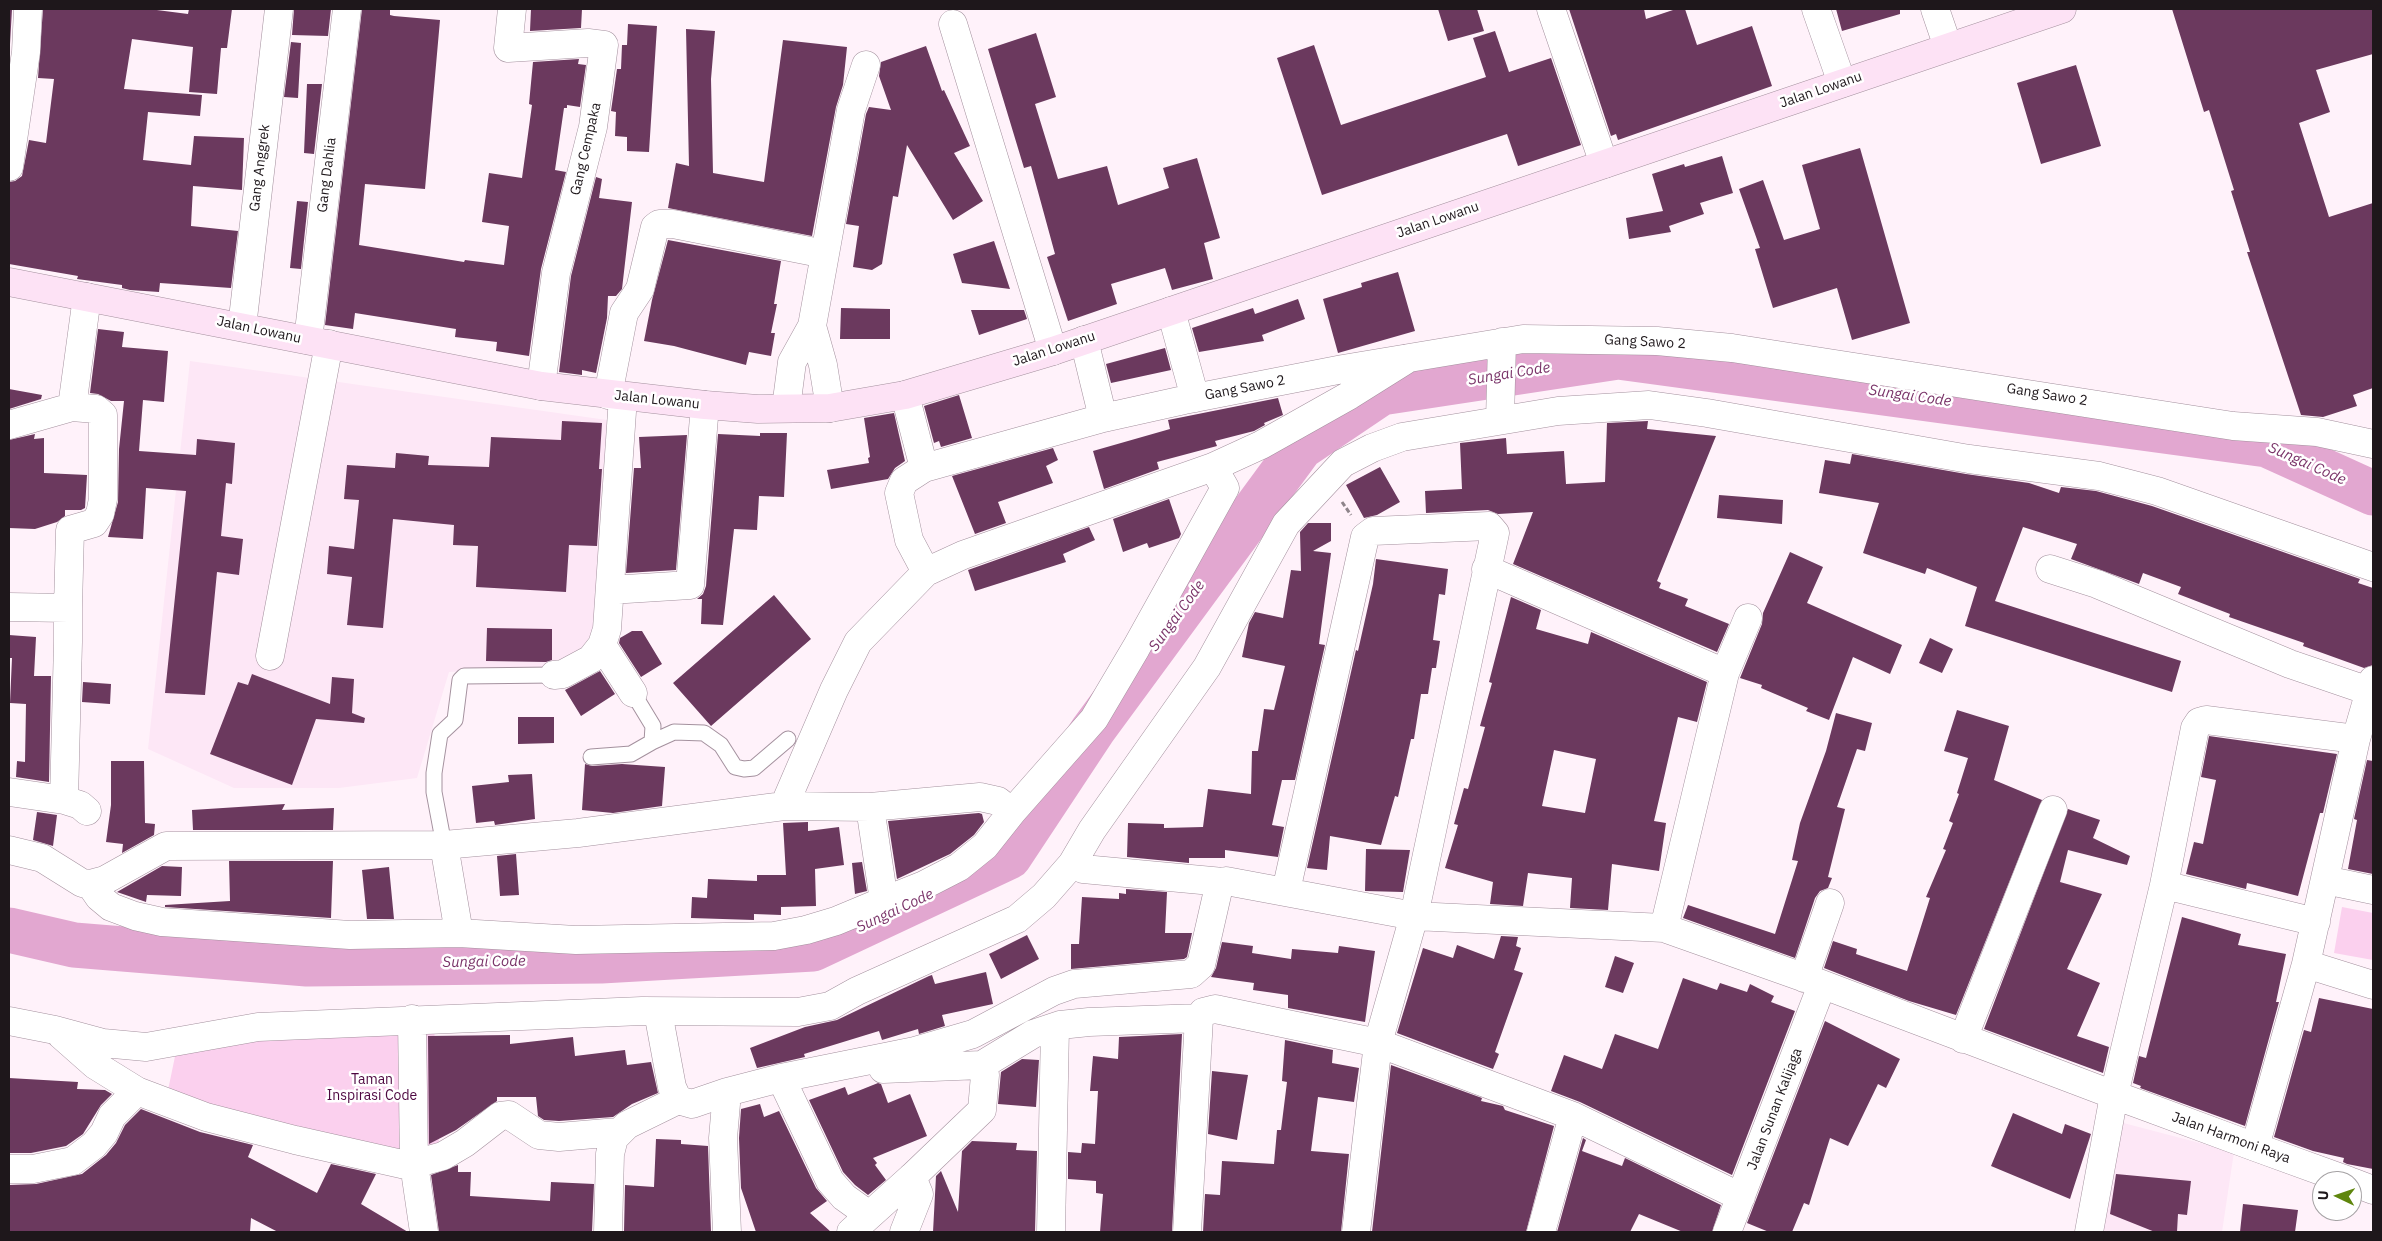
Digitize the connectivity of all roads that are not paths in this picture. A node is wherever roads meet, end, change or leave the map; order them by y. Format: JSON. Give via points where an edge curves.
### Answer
{"nodes":[{"id":1,"x":28,"y":9,"type":"edge"},
{"id":2,"x":279,"y":9,"type":"edge"},
{"id":3,"x":347,"y":9,"type":"edge"},
{"id":4,"x":512,"y":9,"type":"edge"},
{"id":5,"x":1551,"y":9,"type":"edge"},
{"id":6,"x":1816,"y":9,"type":"edge"},
{"id":7,"x":1935,"y":9,"type":"edge"},
{"id":8,"x":2053,"y":10,"type":"edge"},
{"id":9,"x":953,"y":24,"type":"dead end"},
{"id":10,"x":1948,"y":48,"type":"junction"},
{"id":11,"x":866,"y":65,"type":"dead end"},
{"id":12,"x":1842,"y":83,"type":"junction"},
{"id":13,"x":1604,"y":164,"type":"junction"},
{"id":14,"x":9,"y":167,"type":"edge"},
{"id":15,"x":826,"y":254,"type":"junction"},
{"id":16,"x":9,"y":282,"type":"edge"},
{"id":17,"x":87,"y":297,"type":"junction"},
{"id":18,"x":1171,"y":311,"type":"junction"},
{"id":19,"x":812,"y":326,"type":"junction"},
{"id":20,"x":242,"y":327,"type":"junction"},
{"id":21,"x":1084,"y":340,"type":"junction"},
{"id":22,"x":318,"y":342,"type":"junction"},
{"id":23,"x":1501,"y":350,"type":"junction"},
{"id":24,"x":1053,"y":351,"type":"junction"},
{"id":25,"x":1409,"y":358,"type":"junction"},
{"id":26,"x":541,"y":386,"type":"junction"},
{"id":27,"x":904,"y":395,"type":"junction"},
{"id":28,"x":615,"y":396,"type":"junction"},
{"id":29,"x":1195,"y":398,"type":"junction"},
{"id":30,"x":705,"y":405,"type":"junction"},
{"id":31,"x":72,"y":407,"type":"junction"},
{"id":32,"x":786,"y":408,"type":"junction"},
{"id":33,"x":830,"y":408,"type":"junction"},
{"id":34,"x":1500,"y":413,"type":"junction"},
{"id":35,"x":1103,"y":418,"type":"junction"},
{"id":36,"x":9,"y":425,"type":"edge"},
{"id":37,"x":2373,"y":444,"type":"edge"},
{"id":38,"x":1213,"y":467,"type":"junction"},
{"id":39,"x":924,"y":468,"type":"junction"},
{"id":40,"x":2373,"y":568,"type":"edge"},
{"id":41,"x":1486,"y":569,"type":"junction"},
{"id":42,"x":2050,"y":569,"type":"dead end"},
{"id":43,"x":926,"y":572,"type":"junction"},
{"id":44,"x":610,"y":590,"type":"junction"},
{"id":45,"x":9,"y":607,"type":"edge"},
{"id":46,"x":68,"y":608,"type":"junction"},
{"id":47,"x":1748,"y":618,"type":"dead end"},
{"id":48,"x":602,"y":644,"type":"junction"},
{"id":49,"x":270,"y":656,"type":"dead end"},
{"id":50,"x":1725,"y":673,"type":"junction"},
{"id":51,"x":554,"y":675,"type":"joint"},
{"id":52,"x":2371,"y":685,"type":"edge"},
{"id":53,"x":629,"y":687,"type":"joint"},
{"id":54,"x":788,"y":739,"type":"dead end"},
{"id":55,"x":2356,"y":739,"type":"junction"},
{"id":56,"x":652,"y":742,"type":"junction"},
{"id":57,"x":591,"y":756,"type":"dead end"},
{"id":58,"x":9,"y":792,"type":"edge"},
{"id":59,"x":784,"y":806,"type":"junction"},
{"id":60,"x":870,"y":807,"type":"junction"},
{"id":61,"x":2053,"y":810,"type":"dead end"},
{"id":62,"x":1012,"y":812,"type":"junction"},
{"id":63,"x":444,"y":845,"type":"junction"},
{"id":64,"x":9,"y":850,"type":"edge"},
{"id":65,"x":1083,"y":869,"type":"dead end"},
{"id":66,"x":2325,"y":880,"type":"junction"},
{"id":67,"x":1224,"y":882,"type":"junction"},
{"id":68,"x":90,"y":884,"type":"junction"},
{"id":69,"x":2164,"y":885,"type":"junction"},
{"id":70,"x":2373,"y":890,"type":"edge"},
{"id":71,"x":1286,"y":891,"type":"junction"},
{"id":72,"x":884,"y":900,"type":"junction"},
{"id":73,"x":1830,"y":903,"type":"dead end"},
{"id":74,"x":1414,"y":916,"type":"junction"},
{"id":75,"x":2316,"y":922,"type":"junction"},
{"id":76,"x":1664,"y":928,"type":"junction"},
{"id":77,"x":459,"y":933,"type":"junction"},
{"id":78,"x":2306,"y":964,"type":"junction"},
{"id":79,"x":1813,"y":982,"type":"junction"},
{"id":80,"x":2373,"y":985,"type":"edge"},
{"id":81,"x":658,"y":1012,"type":"junction"},
{"id":82,"x":1199,"y":1018,"type":"junction"},
{"id":83,"x":412,"y":1019,"type":"junction"},
{"id":84,"x":9,"y":1021,"type":"edge"},
{"id":85,"x":1055,"y":1027,"type":"junction"},
{"id":86,"x":55,"y":1030,"type":"junction"},
{"id":87,"x":1963,"y":1039,"type":"junction"},
{"id":88,"x":1378,"y":1043,"type":"junction"},
{"id":89,"x":860,"y":1063,"type":"junction"},
{"id":90,"x":982,"y":1065,"type":"junction"},
{"id":91,"x":782,"y":1078,"type":"junction"},
{"id":92,"x":137,"y":1091,"type":"junction"},
{"id":93,"x":727,"y":1092,"type":"junction"},
{"id":94,"x":2114,"y":1095,"type":"junction"},
{"id":95,"x":678,"y":1100,"type":"junction"},
{"id":96,"x":1573,"y":1116,"type":"junction"},
{"id":97,"x":618,"y":1132,"type":"junction"},
{"id":98,"x":2255,"y":1147,"type":"junction"},
{"id":99,"x":414,"y":1164,"type":"junction"},
{"id":100,"x":9,"y":1169,"type":"edge"},
{"id":101,"x":2320,"y":1171,"type":"edge"},
{"id":102,"x":912,"y":1178,"type":"junction"},
{"id":103,"x":1741,"y":1197,"type":"junction"},
{"id":104,"x":860,"y":1224,"type":"edge"},
{"id":105,"x":424,"y":1232,"type":"edge"},
{"id":106,"x":608,"y":1232,"type":"edge"},
{"id":107,"x":727,"y":1232,"type":"edge"},
{"id":108,"x":904,"y":1232,"type":"edge"},
{"id":109,"x":1051,"y":1232,"type":"edge"},
{"id":110,"x":1187,"y":1232,"type":"edge"},
{"id":111,"x":1356,"y":1232,"type":"edge"},
{"id":112,"x":1541,"y":1232,"type":"edge"},
{"id":113,"x":1727,"y":1232,"type":"edge"},
{"id":114,"x":2089,"y":1232,"type":"edge"}],
"edges":[{"from":1,"to":14,"type":"street","via":[[26,52]]},
{"from":2,"to":20,"type":"street","name":"Gang Anggrek"},
{"from":3,"to":22,"type":"street","name":"Gang Dahlia"},
{"from":4,"to":26,"type":"street","name":"Gang Cempaka","via":[[508,48],[604,45],[593,126],[556,273]]},
{"from":5,"to":13,"type":"street"},
{"from":6,"to":12,"type":"street"},
{"from":7,"to":10,"type":"street"},
{"from":8,"to":10,"type":"main road","name":"Jalan Lowanu"},
{"from":9,"to":24,"type":"street"},
{"from":10,"to":12,"type":"main road","name":"Jalan Lowanu"},
{"from":11,"to":15,"type":"street","via":[[851,110]]},
{"from":12,"to":13,"type":"main road","name":"Jalan Lowanu"},
{"from":13,"to":18,"type":"main road","name":"Jalan Lowanu"},
{"from":15,"to":19,"type":"street"},
{"from":15,"to":28,"type":"street","via":[[659,224],[655,228],[640,289],[624,313]]},
{"from":16,"to":17,"type":"main road","name":"Jalan Lowanu"},
{"from":17,"to":20,"type":"main road","name":"Jalan Lowanu"},
{"from":17,"to":31,"type":"street"},
{"from":18,"to":21,"type":"main road","name":"Jalan Lowanu"},
{"from":18,"to":29,"type":"street"},
{"from":19,"to":32,"type":"street","via":[[792,362]]},
{"from":19,"to":33,"type":"street","via":[[823,364]]},
{"from":20,"to":22,"type":"main road","name":"Jalan Lowanu"},
{"from":21,"to":24,"type":"main road","name":"Jalan Lowanu"},
{"from":21,"to":35,"type":"street"},
{"from":22,"to":26,"type":"main road","name":"Jalan Lowanu"},
{"from":22,"to":49,"type":"street","name":"Gang Dahlia"},
{"from":23,"to":25,"type":"street","name":"Gang Sawo 2"},
{"from":23,"to":34,"type":"street"},
{"from":23,"to":37,"type":"street","name":"Gang Sawo 2","via":[[1532,339],[1723,347],[2233,426],[2317,432]]},
{"from":24,"to":27,"type":"main road","name":"Jalan Lowanu"},
{"from":25,"to":29,"type":"street","name":"Gang Sawo 2"},
{"from":25,"to":38,"type":"street","via":[[1350,396],[1261,445]]},
{"from":26,"to":28,"type":"main road","name":"Jalan Lowanu"},
{"from":27,"to":33,"type":"main road","name":"Jalan Lowanu"},
{"from":27,"to":39,"type":"street"},
{"from":28,"to":30,"type":"main road","name":"Jalan Lowanu"},
{"from":28,"to":44,"type":"street"},
{"from":29,"to":35,"type":"street","name":"Gang Sawo 2"},
{"from":30,"to":32,"type":"main road","name":"Jalan Lowanu"},
{"from":30,"to":44,"type":"street","via":[[690,585]]},
{"from":31,"to":36,"type":"street"},
{"from":31,"to":46,"type":"street","via":[[96,409],[103,415],[103,499],[94,523],[70,530]]},
{"from":32,"to":33,"type":"main road","name":"Jalan Lowanu"},
{"from":34,"to":40,"type":"street","via":[[1649,405],[1707,412],[1969,459],[2100,476],[2157,490]]},
{"from":34,"to":81,"type":"street","via":[[1402,437],[1343,463],[1286,524],[1208,667],[1092,830],[1072,864],[1017,920],[830,1006],[798,1012]]},
{"from":35,"to":39,"type":"street","name":"Gang Sawo 2"},
{"from":38,"to":43,"type":"street","via":[[963,555]]},
{"from":38,"to":62,"type":"street","via":[[1225,488],[1136,648],[1094,719]]},
{"from":39,"to":43,"type":"street","name":"Gang Sawo 2","via":[[904,481],[899,493],[909,540]]},
{"from":41,"to":50,"type":"street"},
{"from":41,"to":71,"type":"street","via":[[1495,533],[1493,528],[1485,525],[1373,531],[1365,537]]},
{"from":41,"to":74,"type":"street"},
{"from":42,"to":52,"type":"street","via":[[2097,584],[2290,664]]},
{"from":43,"to":59,"type":"street","via":[[858,642]]},
{"from":44,"to":48,"type":"street"},
{"from":45,"to":46,"type":"street"},
{"from":46,"to":58,"type":"street","via":[[75,806]]},
{"from":47,"to":50,"type":"street"},
{"from":48,"to":51,"type":"street","via":[[591,659],[578,668]]},
{"from":48,"to":53,"type":"street"},
{"from":50,"to":76,"type":"street"},
{"from":51,"to":63,"type":"lane","via":[[464,676],[460,680],[455,720],[440,734],[434,773],[434,792]]},
{"from":52,"to":55,"type":"street"},
{"from":53,"to":56,"type":"lane","via":[[653,726]]},
{"from":54,"to":56,"type":"lane","via":[[754,768],[744,769],[735,767],[721,745],[704,733],[674,732]]},
{"from":55,"to":66,"type":"street"},
{"from":55,"to":69,"type":"street","via":[[2206,720],[2200,722],[2195,728]]},
{"from":56,"to":57,"type":"lane","via":[[631,754]]},
{"from":59,"to":60,"type":"street"},
{"from":59,"to":63,"type":"street","via":[[578,833]]},
{"from":60,"to":62,"type":"street","via":[[980,798],[998,801]]},
{"from":60,"to":72,"type":"street"},
{"from":61,"to":87,"type":"street"},
{"from":62,"to":72,"type":"street","via":[[985,846],[959,867]]},
{"from":63,"to":68,"type":"street","via":[[166,846],[106,880]]},
{"from":63,"to":77,"type":"street"},
{"from":64,"to":68,"type":"street","via":[[42,858],[82,883]]},
{"from":65,"to":67,"type":"street","name":"Jalan Harmoni Raya"},
{"from":66,"to":70,"type":"street"},
{"from":66,"to":75,"type":"street"},
{"from":67,"to":71,"type":"street","name":"Jalan Harmoni Raya"},
{"from":67,"to":89,"type":"street","via":[[1219,886],[1201,965],[1191,974],[1074,984],[1054,991],[973,1034]]},
{"from":68,"to":77,"type":"street","via":[[111,907],[162,922],[350,935]]},
{"from":69,"to":75,"type":"street"},
{"from":69,"to":94,"type":"street"},
{"from":71,"to":74,"type":"street","name":"Jalan Harmoni Raya"},
{"from":72,"to":77,"type":"street","via":[[836,921],[774,936],[576,940]]},
{"from":73,"to":79,"type":"street","name":"Jalan Sunan Kalijaga"},
{"from":74,"to":76,"type":"street","name":"Jalan Harmoni Raya"},
{"from":74,"to":88,"type":"street"},
{"from":75,"to":78,"type":"street"},
{"from":76,"to":79,"type":"street","name":"Jalan Harmoni Raya"},
{"from":78,"to":80,"type":"street"},
{"from":78,"to":98,"type":"street"},
{"from":79,"to":87,"type":"street","name":"Jalan Harmoni Raya"},
{"from":79,"to":103,"type":"street","name":"Jalan Sunan Kalijaga"},
{"from":81,"to":83,"type":"street"},
{"from":81,"to":95,"type":"street","via":[[665,1058]]},
{"from":82,"to":85,"type":"street","via":[[1089,1022]]},
{"from":82,"to":88,"type":"street","via":[[1203,1012],[1215,1009]]},
{"from":82,"to":110,"type":"street"},
{"from":83,"to":86,"type":"street","via":[[258,1027],[146,1047],[103,1043]]},
{"from":83,"to":99,"type":"street"},
{"from":84,"to":86,"type":"street"},
{"from":85,"to":90,"type":"street","via":[[1033,1034]]},
{"from":85,"to":109,"type":"street"},
{"from":86,"to":92,"type":"street","via":[[95,1064]]},
{"from":87,"to":94,"type":"street","name":"Jalan Harmoni Raya"},
{"from":88,"to":96,"type":"street"},
{"from":88,"to":111,"type":"street"},
{"from":89,"to":90,"type":"street","via":[[886,1070]]},
{"from":89,"to":91,"type":"street"},
{"from":90,"to":102,"type":"street","via":[[985,1075],[982,1110]]},
{"from":91,"to":93,"type":"street"},
{"from":91,"to":104,"type":"street","via":[[830,1181]]},
{"from":92,"to":99,"type":"street","via":[[206,1117],[295,1140]]},
{"from":92,"to":100,"type":"street","via":[[112,1116],[94,1145],[73,1161]]},
{"from":93,"to":95,"type":"street","via":[[692,1104]]},
{"from":93,"to":107,"type":"street","via":[[723,1138]]},
{"from":94,"to":98,"type":"street","name":"Jalan Harmoni Raya"},
{"from":94,"to":114,"type":"street"},
{"from":95,"to":97,"type":"street"},
{"from":96,"to":103,"type":"street"},
{"from":96,"to":112,"type":"street"},
{"from":97,"to":99,"type":"street","via":[[559,1137],[540,1135],[509,1115],[500,1116],[443,1156]]},
{"from":97,"to":106,"type":"street","via":[[610,1154]]},
{"from":98,"to":101,"type":"street","name":"Jalan Harmoni Raya"},
{"from":99,"to":105,"type":"street"},
{"from":102,"to":104,"type":"street"},
{"from":102,"to":108,"type":"street","via":[[919,1194]]},
{"from":103,"to":113,"type":"street","name":"Jalan Sunan Kalijaga"}]}
